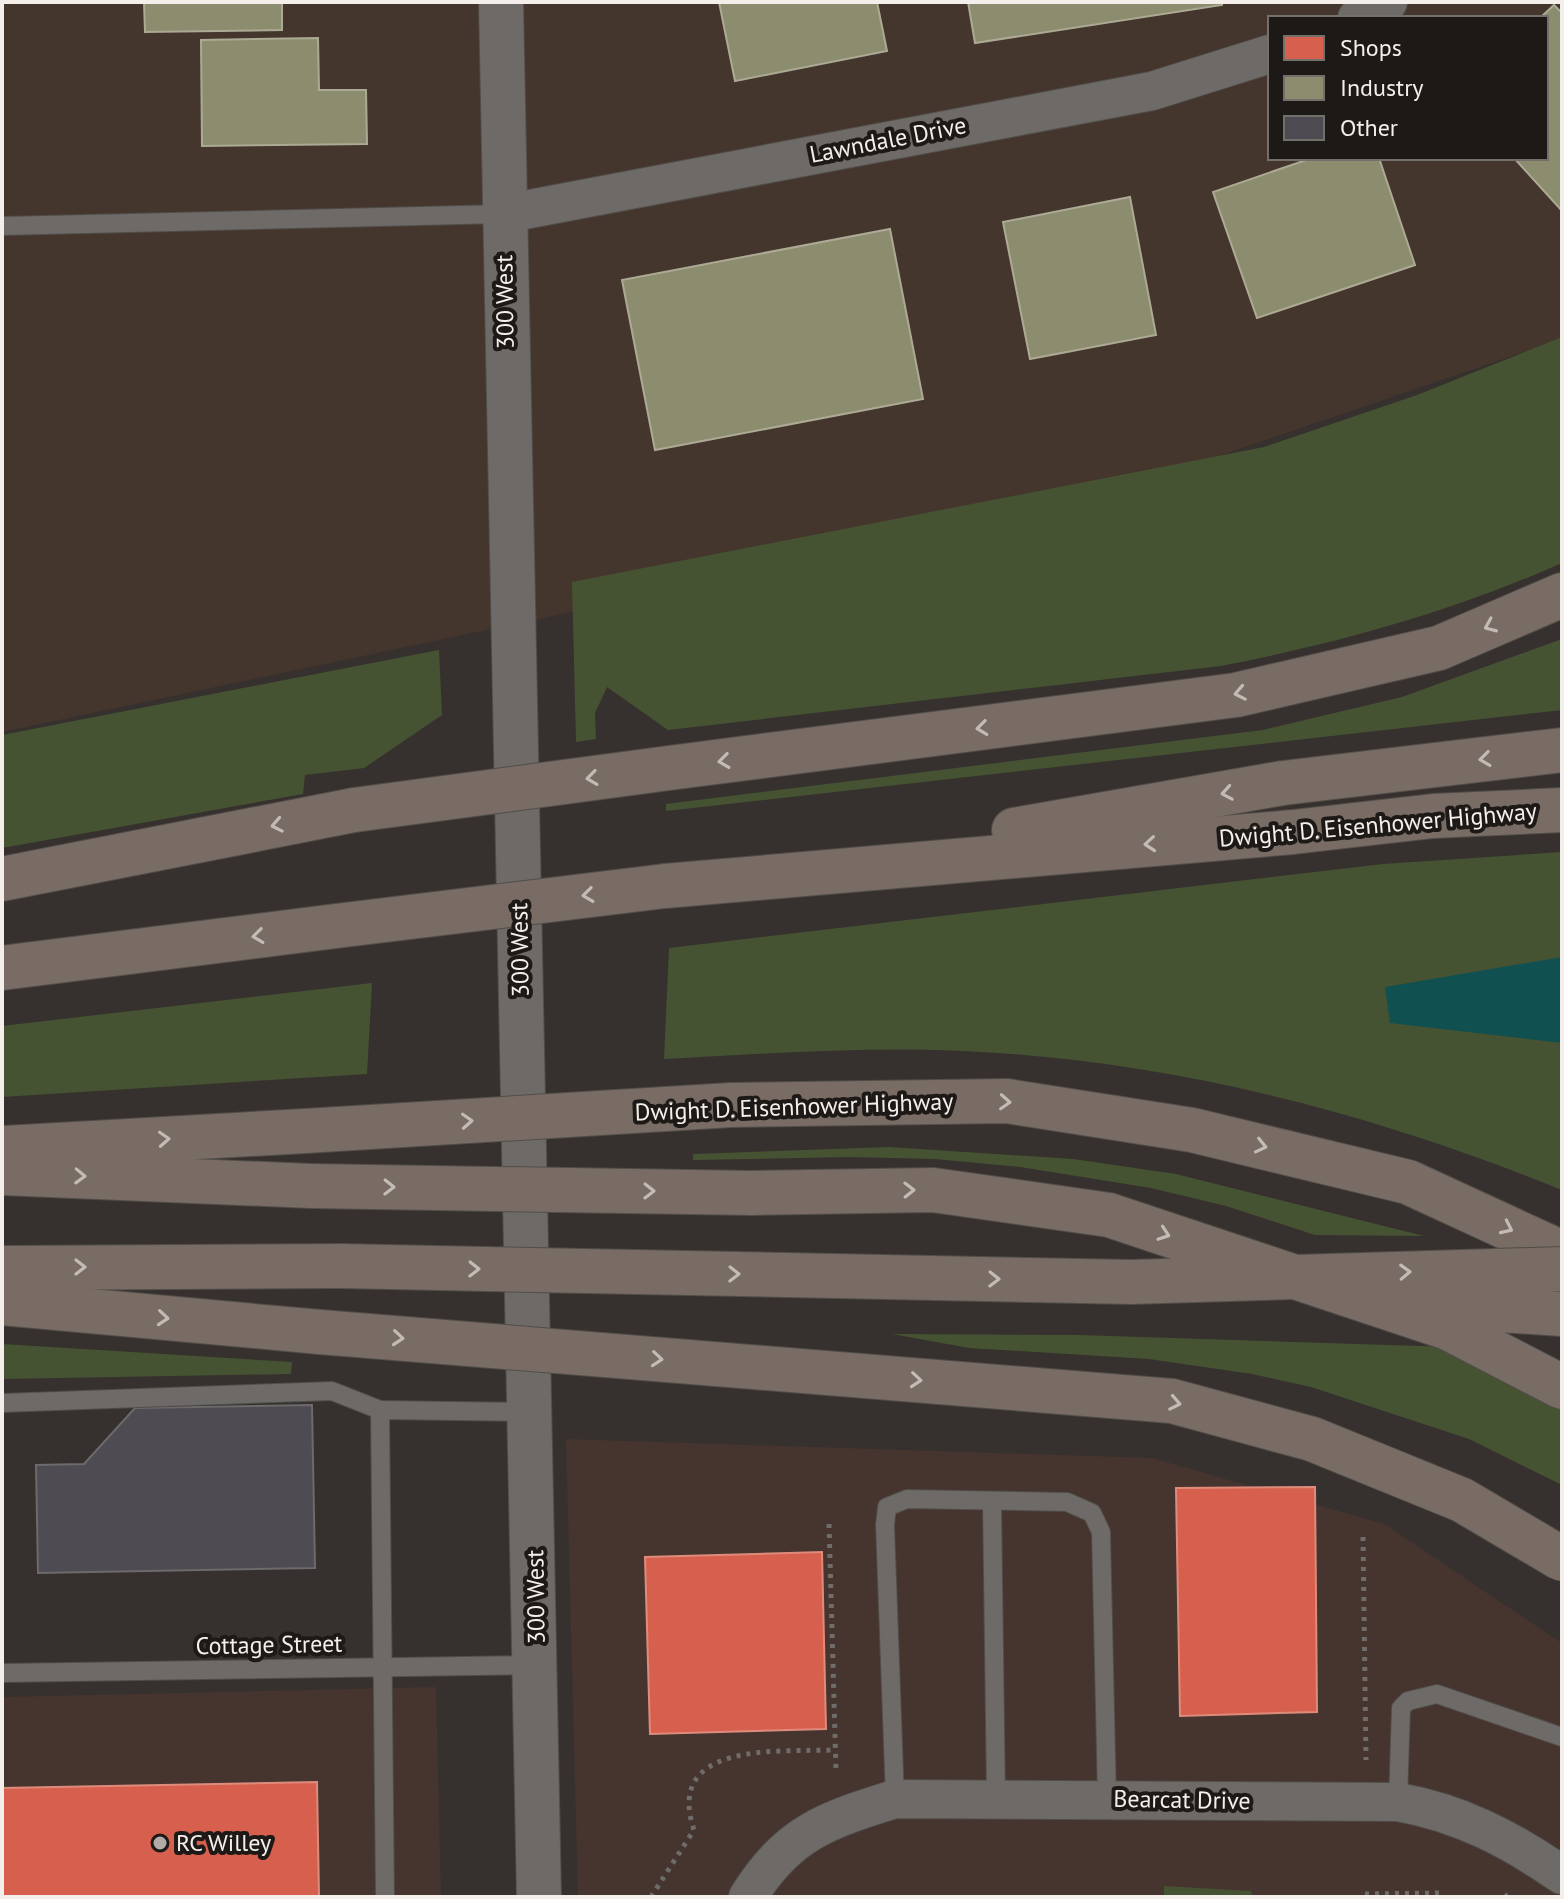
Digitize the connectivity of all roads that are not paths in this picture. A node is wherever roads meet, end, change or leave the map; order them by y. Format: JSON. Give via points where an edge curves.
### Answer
{"nodes":[{"id":1,"x":501,"y":2,"type":"edge"},
{"id":2,"x":1388,"y":2,"type":"edge"},
{"id":3,"x":1361,"y":16,"type":"edge"},
{"id":4,"x":1268,"y":55,"type":"edge"},
{"id":5,"x":503,"y":214,"type":"junction"},
{"id":6,"x":2,"y":226,"type":"edge"},
{"id":7,"x":1562,"y":595,"type":"edge"},
{"id":8,"x":1562,"y":750,"type":"edge"},
{"id":9,"x":1562,"y":810,"type":"edge"},
{"id":10,"x":2,"y":879,"type":"edge"},
{"id":11,"x":731,"y":879,"type":"junction"},
{"id":12,"x":2,"y":968,"type":"edge"},
{"id":13,"x":2,"y":1148,"type":"edge"},
{"id":14,"x":2,"y":1173,"type":"edge"},
{"id":15,"x":1562,"y":1253,"type":"edge"},
{"id":16,"x":2,"y":1268,"type":"edge"},
{"id":17,"x":1562,"y":1269,"type":"edge"},
{"id":18,"x":1131,"y":1282,"type":"junction"},
{"id":19,"x":2,"y":1303,"type":"edge"},
{"id":20,"x":1562,"y":1314,"type":"edge"},
{"id":21,"x":1562,"y":1387,"type":"edge"},
{"id":22,"x":2,"y":1403,"type":"edge"},
{"id":23,"x":380,"y":1410,"type":"junction"},
{"id":24,"x":531,"y":1412,"type":"junction"},
{"id":25,"x":992,"y":1501,"type":"junction"},
{"id":26,"x":1562,"y":1559,"type":"edge"},
{"id":27,"x":537,"y":1665,"type":"junction"},
{"id":28,"x":380,"y":1668,"type":"junction"},
{"id":29,"x":2,"y":1673,"type":"edge"},
{"id":30,"x":1562,"y":1737,"type":"edge"},
{"id":31,"x":996,"y":1798,"type":"junction"},
{"id":32,"x":895,"y":1799,"type":"junction"},
{"id":33,"x":1107,"y":1799,"type":"junction"},
{"id":34,"x":1398,"y":1802,"type":"junction"},
{"id":35,"x":1562,"y":1875,"type":"edge"},
{"id":36,"x":385,"y":1897,"type":"edge"},
{"id":37,"x":539,"y":1897,"type":"edge"},
{"id":38,"x":748,"y":1897,"type":"edge"}],
"edges":[{"from":1,"to":5,"type":"main road","name":"300 West"},
{"from":2,"to":3,"type":"street"},
{"from":4,"to":5,"type":"street","name":"Lawndale Drive","via":[[1152,91]]},
{"from":5,"to":6,"type":"lane"},
{"from":5,"to":24,"type":"main road","name":"300 West"},
{"from":7,"to":10,"type":"highway","one_way":true,"bridge":true,"via":[[1439,648],[1236,695],[354,810]]},
{"from":8,"to":11,"type":"highway","one_way":true,"via":[[1283,783]]},
{"from":9,"to":11,"type":"highway","name":"Dwight D. Eisenhower Highway","one_way":true,"via":[[1433,816]]},
{"from":11,"to":12,"type":"highway","name":"Dwight D. Eisenhower Highway","one_way":true,"bridge":true},
{"from":13,"to":15,"type":"highway","name":"Dwight D. Eisenhower Highway","one_way":true,"bridge":true,"via":[[731,1105],[1007,1101],[1192,1130],[1408,1182]]},
{"from":14,"to":21,"type":"highway","one_way":true,"bridge":true,"via":[[311,1186],[752,1193],[933,1190],[1109,1215],[1448,1328]]},
{"from":16,"to":18,"type":"highway","one_way":true,"bridge":true,"via":[[340,1266]]},
{"from":18,"to":17,"type":"highway","one_way":true,"bridge":true},
{"from":18,"to":20,"type":"highway","bridge":true},
{"from":19,"to":26,"type":"highway","one_way":true,"bridge":true,"via":[[1172,1401],[1312,1439],[1462,1500]]},
{"from":22,"to":23,"type":"lane","via":[[332,1391]]},
{"from":23,"to":24,"type":"lane"},
{"from":23,"to":28,"type":"lane"},
{"from":24,"to":27,"type":"main road","name":"300 West"},
{"from":25,"to":31,"type":"lane"},
{"from":25,"to":32,"type":"lane","via":[[907,1499],[887,1507]]},
{"from":25,"to":33,"type":"lane","via":[[1067,1502],[1092,1513],[1101,1532]]},
{"from":27,"to":28,"type":"lane","name":"Cottage Street"},
{"from":27,"to":37,"type":"main road","name":"300 West"},
{"from":28,"to":29,"type":"lane","name":"Cottage Street"},
{"from":28,"to":36,"type":"lane"},
{"from":30,"to":34,"type":"lane","via":[[1437,1694],[1408,1701],[1401,1708]]},
{"from":31,"to":32,"type":"street","name":"Bearcat Drive"},
{"from":31,"to":33,"type":"street","name":"Bearcat Drive"},
{"from":32,"to":38,"type":"street","name":"Bearcat Drive","via":[[836,1818],[793,1840]]},
{"from":33,"to":34,"type":"street","name":"Bearcat Drive"},
{"from":34,"to":35,"type":"street","name":"Bearcat Drive","via":[[1473,1822]]}]}
